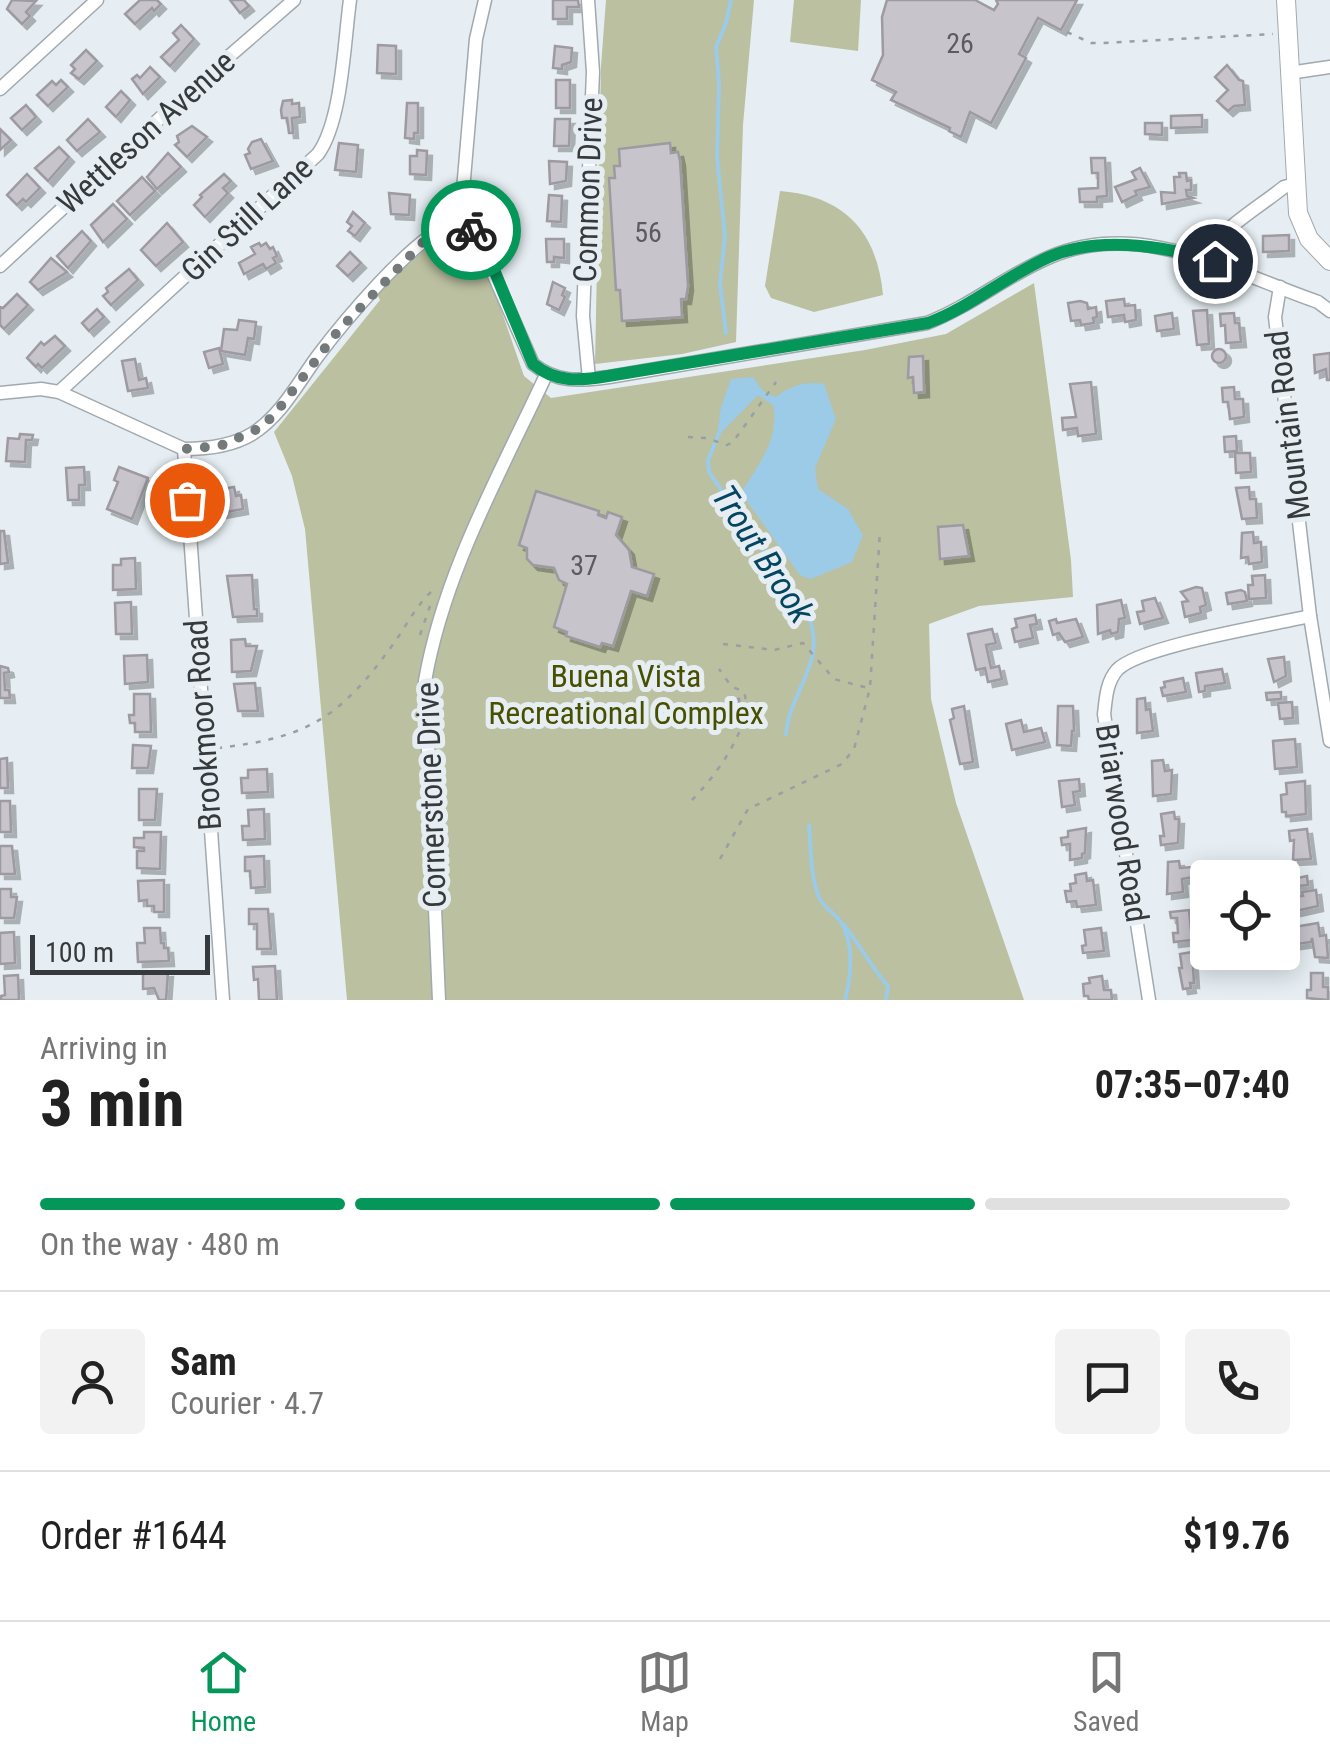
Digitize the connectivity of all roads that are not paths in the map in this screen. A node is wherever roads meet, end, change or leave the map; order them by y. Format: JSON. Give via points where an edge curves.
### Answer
{"nodes":[{"id":1,"x":97,"y":0,"type":"edge"},
{"id":2,"x":294,"y":0,"type":"edge"},
{"id":3,"x":350,"y":0,"type":"edge"},
{"id":4,"x":485,"y":0,"type":"edge"},
{"id":5,"x":588,"y":0,"type":"edge"},
{"id":6,"x":1286,"y":0,"type":"edge"},
{"id":7,"x":1330,"y":67,"type":"edge"},
{"id":8,"x":1289,"y":73,"type":"junction"},
{"id":9,"x":0,"y":89,"type":"edge"},
{"id":10,"x":1295,"y":184,"type":"junction"},
{"id":11,"x":460,"y":224,"type":"junction"},
{"id":12,"x":1204,"y":258,"type":"junction"},
{"id":13,"x":1330,"y":261,"type":"edge"},
{"id":14,"x":0,"y":266,"type":"edge"},
{"id":15,"x":1280,"y":287,"type":"junction"},
{"id":16,"x":1326,"y":304,"type":"edge"},
{"id":17,"x":546,"y":374,"type":"junction"},
{"id":18,"x":589,"y":380,"type":"junction"},
{"id":19,"x":59,"y":392,"type":"junction"},
{"id":20,"x":0,"y":393,"type":"edge"},
{"id":21,"x":184,"y":449,"type":"junction"},
{"id":22,"x":1310,"y":616,"type":"junction"},
{"id":23,"x":1330,"y":741,"type":"edge"},
{"id":24,"x":223,"y":1000,"type":"edge"},
{"id":25,"x":439,"y":1000,"type":"edge"},
{"id":26,"x":1149,"y":1000,"type":"edge"}],
"edges":[{"from":1,"to":9,"type":"street"},
{"from":2,"to":14,"type":"street","name":"Wettleson Avenue"},
{"from":3,"to":19,"type":"street","name":"Gin Still Lane","via":[[335,117],[318,154]]},
{"from":4,"to":11,"type":"street"},
{"from":5,"to":18,"type":"street","name":"Common Drive","via":[[593,72],[583,316]]},
{"from":6,"to":8,"type":"main road"},
{"from":7,"to":8,"type":"street"},
{"from":8,"to":10,"type":"main road"},
{"from":10,"to":12,"type":"street","via":[[1226,232]]},
{"from":10,"to":13,"type":"main road","via":[[1304,231]]},
{"from":11,"to":17,"type":"street","via":[[487,253],[525,350]]},
{"from":11,"to":21,"type":"street","via":[[440,229],[391,273],[264,425],[237,440]]},
{"from":12,"to":15,"type":"street"},
{"from":12,"to":18,"type":"street","via":[[1131,246],[1086,247],[1048,258],[928,323]]},
{"from":15,"to":16,"type":"street"},
{"from":15,"to":22,"type":"street","name":"Mountain Road","via":[[1275,318]]},
{"from":17,"to":18,"type":"street"},
{"from":17,"to":25,"type":"street","name":"Cornerstone Drive","via":[[448,588],[424,680]]},
{"from":19,"to":20,"type":"street"},
{"from":19,"to":21,"type":"street"},
{"from":21,"to":24,"type":"street","name":"Brookmoor Road"},
{"from":22,"to":23,"type":"street","name":"Mountain Road"},
{"from":22,"to":26,"type":"street","name":"Briarwood Road","via":[[1144,654],[1118,669],[1106,688],[1104,714]]}]}
